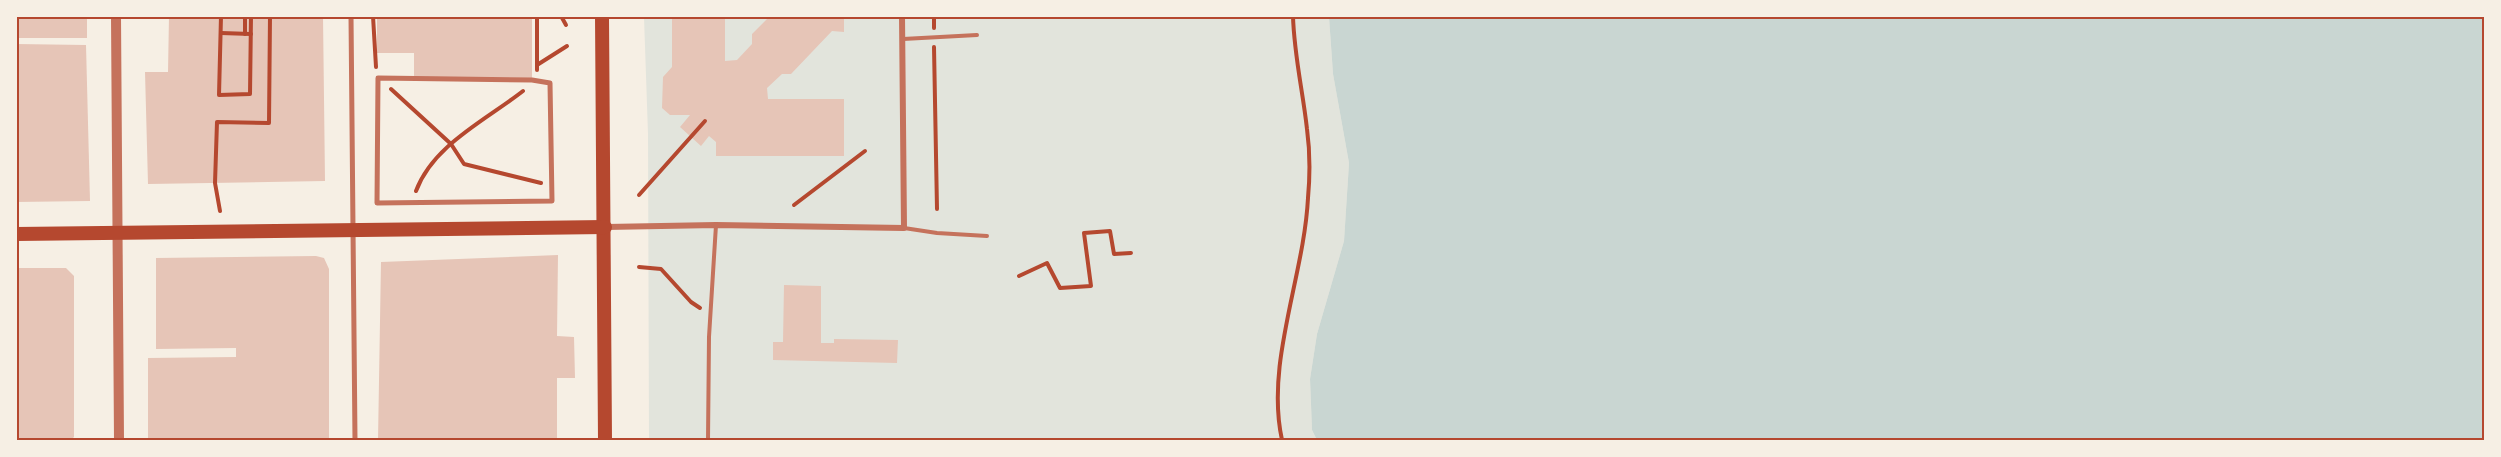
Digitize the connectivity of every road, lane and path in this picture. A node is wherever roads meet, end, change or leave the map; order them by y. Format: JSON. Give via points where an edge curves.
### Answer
{"nodes":[{"id":1,"x":116,"y":16,"type":"edge"},
{"id":2,"x":221,"y":16,"type":"edge"},
{"id":3,"x":245,"y":16,"type":"edge"},
{"id":4,"x":251,"y":16,"type":"edge"},
{"id":5,"x":270,"y":16,"type":"edge"},
{"id":6,"x":351,"y":16,"type":"edge"},
{"id":7,"x":537,"y":16,"type":"edge"},
{"id":8,"x":561,"y":16,"type":"edge"},
{"id":9,"x":602,"y":16,"type":"edge"},
{"id":10,"x":902,"y":16,"type":"edge"},
{"id":11,"x":934,"y":16,"type":"edge"},
{"id":12,"x":1293,"y":16,"type":"edge"},
{"id":13,"x":566,"y":25,"type":"dead end"},
{"id":14,"x":221,"y":33,"type":"junction"},
{"id":15,"x":245,"y":34,"type":"junction"},
{"id":16,"x":251,"y":34,"type":"junction"},
{"id":17,"x":977,"y":34,"type":"dead end"},
{"id":18,"x":934,"y":37,"type":"junction"},
{"id":19,"x":902,"y":39,"type":"junction"},
{"id":20,"x":567,"y":46,"type":"dead end"},
{"id":21,"x":537,"y":65,"type":"junction"},
{"id":22,"x":537,"y":80,"type":"junction"},
{"id":23,"x":705,"y":121,"type":"dead end"},
{"id":24,"x":451,"y":144,"type":"junction"},
{"id":25,"x":865,"y":151,"type":"dead end"},
{"id":26,"x":552,"y":186,"type":"junction"},
{"id":27,"x":639,"y":195,"type":"dead end"},
{"id":28,"x":411,"y":202,"type":"junction"},
{"id":29,"x":794,"y":205,"type":"dead end"},
{"id":30,"x":937,"y":209,"type":"dead end"},
{"id":31,"x":220,"y":211,"type":"dead end"},
{"id":32,"x":716,"y":225,"type":"junction"},
{"id":33,"x":605,"y":227,"type":"junction"},
{"id":34,"x":904,"y":228,"type":"junction"},
{"id":35,"x":354,"y":231,"type":"junction"},
{"id":36,"x":118,"y":233,"type":"junction"},
{"id":37,"x":16,"y":234,"type":"edge"},
{"id":38,"x":987,"y":236,"type":"dead end"},
{"id":39,"x":1131,"y":253,"type":"dead end"},
{"id":40,"x":639,"y":267,"type":"dead end"},
{"id":41,"x":1019,"y":276,"type":"dead end"},
{"id":42,"x":712,"y":316,"type":"junction"},
{"id":43,"x":120,"y":441,"type":"edge"},
{"id":44,"x":355,"y":441,"type":"edge"},
{"id":45,"x":605,"y":441,"type":"edge"},
{"id":46,"x":708,"y":441,"type":"edge"},
{"id":47,"x":1282,"y":441,"type":"edge"}],
"edges":[{"from":1,"to":36,"type":"street"},
{"from":2,"to":14,"type":"path"},
{"from":3,"to":15,"type":"path"},
{"from":4,"to":16,"type":"path"},
{"from":5,"to":31,"type":"path","via":[[269,123],[217,122],[215,183]]},
{"from":6,"to":35,"type":"street"},
{"from":7,"to":21,"type":"path"},
{"from":8,"to":13,"type":"path"},
{"from":9,"to":33,"type":"main road"},
{"from":10,"to":19,"type":"street"},
{"from":11,"to":18,"type":"path"},
{"from":12,"to":47,"type":"path","via":[[1307,131],[1308,198],[1276,393]]},
{"from":14,"to":15,"type":"path"},
{"from":14,"to":16,"type":"path","via":[[219,94],[250,94]]},
{"from":15,"to":16,"type":"path"},
{"from":17,"to":18,"type":"lane"},
{"from":18,"to":19,"type":"lane"},
{"from":18,"to":30,"type":"path"},
{"from":19,"to":34,"type":"street"},
{"from":20,"to":21,"type":"path"},
{"from":21,"to":22,"type":"path"},
{"from":22,"to":24,"type":"path"},
{"from":22,"to":26,"type":"street","via":[[550,83]]},
{"from":22,"to":28,"type":"street","via":[[378,78],[377,203]]},
{"from":23,"to":27,"type":"path"},
{"from":24,"to":26,"type":"path","via":[[464,164]]},
{"from":24,"to":28,"type":"path","via":[[421,178]]},
{"from":25,"to":29,"type":"path"},
{"from":26,"to":28,"type":"street","via":[[552,201]]},
{"from":32,"to":33,"type":"street"},
{"from":32,"to":34,"type":"street"},
{"from":32,"to":42,"type":"lane"},
{"from":33,"to":35,"type":"main road"},
{"from":33,"to":45,"type":"main road"},
{"from":34,"to":38,"type":"lane"},
{"from":35,"to":36,"type":"main road"},
{"from":35,"to":44,"type":"street"},
{"from":36,"to":37,"type":"main road"},
{"from":36,"to":43,"type":"street"},
{"from":39,"to":41,"type":"path","via":[[1114,254],[1110,231],[1084,233],[1091,286],[1060,288],[1047,263]]},
{"from":40,"to":42,"type":"path","via":[[660,269],[691,302]]},
{"from":42,"to":46,"type":"lane"}]}
